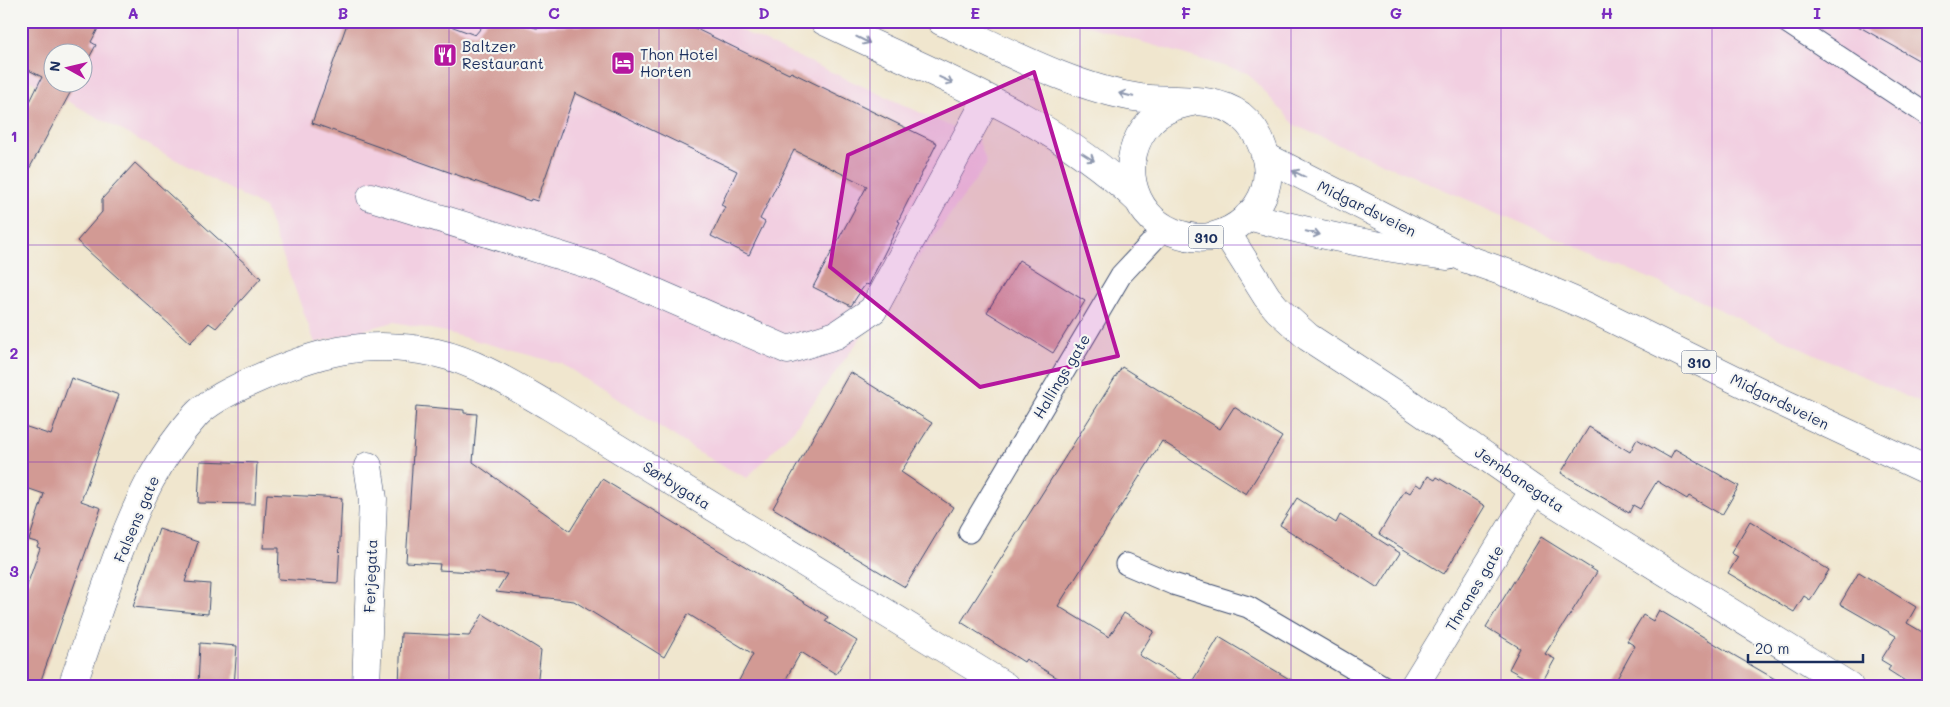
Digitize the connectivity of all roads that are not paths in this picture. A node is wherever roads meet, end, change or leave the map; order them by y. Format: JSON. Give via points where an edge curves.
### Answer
{"nodes":[{"id":1,"x":824,"y":21,"type":"edge"},
{"id":2,"x":941,"y":21,"type":"edge"},
{"id":3,"x":1785,"y":21,"type":"edge"},
{"id":4,"x":987,"y":99,"type":"junction"},
{"id":5,"x":1192,"y":102,"type":"junction"},
{"id":6,"x":1929,"y":116,"type":"edge"},
{"id":7,"x":1266,"y":157,"type":"junction"},
{"id":8,"x":371,"y":197,"type":"dead end"},
{"id":9,"x":1137,"y":199,"type":"junction"},
{"id":10,"x":1248,"y":216,"type":"junction"},
{"id":11,"x":1164,"y":229,"type":"junction"},
{"id":12,"x":1226,"y":232,"type":"junction"},
{"id":13,"x":1467,"y":259,"type":"junction"},
{"id":14,"x":328,"y":351,"type":"joint"},
{"id":15,"x":368,"y":466,"type":"dead end"},
{"id":16,"x":1929,"y":471,"type":"edge"},
{"id":17,"x":1534,"y":490,"type":"junction"},
{"id":18,"x":969,"y":532,"type":"dead end"},
{"id":19,"x":1126,"y":564,"type":"dead end"},
{"id":20,"x":72,"y":686,"type":"edge"},
{"id":21,"x":366,"y":686,"type":"edge"},
{"id":22,"x":1005,"y":686,"type":"edge"},
{"id":23,"x":1383,"y":686,"type":"edge"},
{"id":24,"x":1414,"y":686,"type":"edge"},
{"id":25,"x":1849,"y":686,"type":"edge"}],
"edges":[{"from":1,"to":4,"type":"main road","number":"310","one_way":true},
{"from":5,"to":2,"type":"main road","number":"310","one_way":true,"via":[[1140,98],[1095,86],[1047,69]]},
{"from":3,"to":6,"type":"lane"},
{"from":4,"to":8,"type":"main road","via":[[873,310],[836,335],[788,350],[600,268]]},
{"from":4,"to":9,"type":"main road","number":"310","one_way":true,"via":[[1097,163]]},
{"from":5,"to":7,"type":"main road","number":"310","via":[[1217,104],[1240,115],[1256,134]]},
{"from":5,"to":9,"type":"main road","number":"310","via":[[1161,112],[1139,136],[1130,167]]},
{"from":7,"to":10,"type":"main road","number":"310","via":[[1268,177],[1264,191]]},
{"from":13,"to":7,"type":"main road","name":"Midgardsveien","number":"310","one_way":true},
{"from":9,"to":11,"type":"main road","number":"310","via":[[1152,221]]},
{"from":10,"to":12,"type":"main road","number":"310"},
{"from":10,"to":13,"type":"main road","name":"Midgardsveien","number":"310","one_way":true,"via":[[1391,249]]},
{"from":11,"to":12,"type":"main road","number":"310","via":[[1196,238]]},
{"from":11,"to":18,"type":"lane","name":"Hallings gate","via":[[1121,275]]},
{"from":12,"to":17,"type":"main road","name":"Jernbanegata","via":[[1267,297],[1308,337]]},
{"from":13,"to":16,"type":"main road","name":"Midgardsveien","number":"310","via":[[1586,306]]},
{"from":14,"to":20,"type":"main road","name":"Falsens gate","via":[[230,391],[196,414],[150,480]]},
{"from":14,"to":22,"type":"main road","name":"Sørbygata","via":[[401,347],[439,354],[489,372]]},
{"from":15,"to":21,"type":"main road","name":"Ferjegata","via":[[373,499]]},
{"from":17,"to":24,"type":"main road","name":"Thranes gate"},
{"from":17,"to":25,"type":"main road","name":"Jernbanegata"},
{"from":19,"to":23,"type":"lane","via":[[1173,584],[1248,608]]}]}
